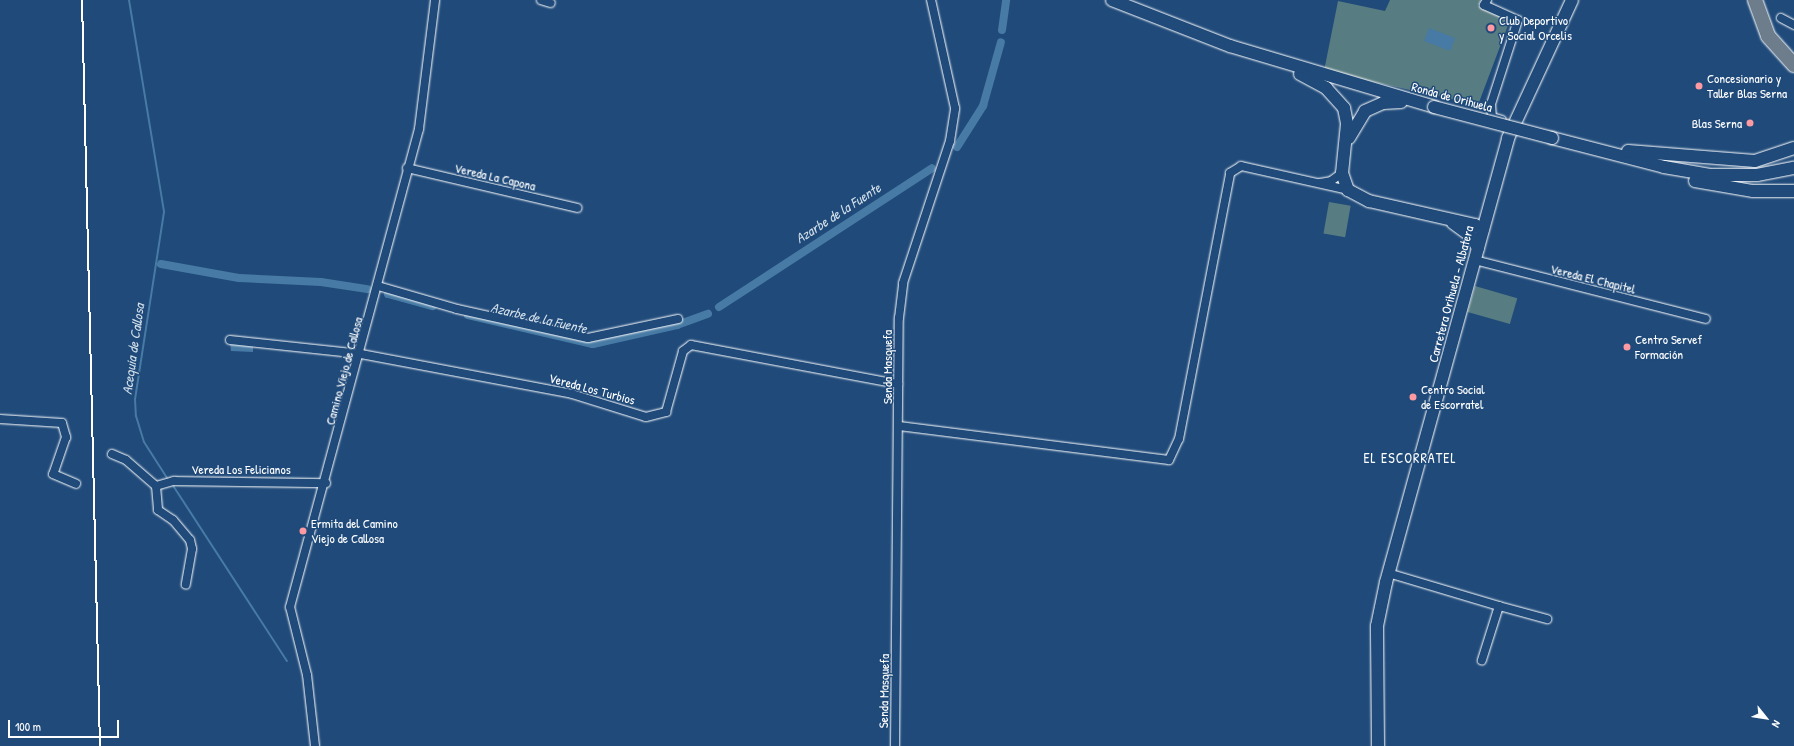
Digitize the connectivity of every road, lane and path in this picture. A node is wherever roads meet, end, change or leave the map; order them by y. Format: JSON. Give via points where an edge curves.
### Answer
{"nodes":[{"id":1,"x":434,"y":0,"type":"edge"},
{"id":2,"x":541,"y":0,"type":"edge"},
{"id":3,"x":931,"y":0,"type":"edge"},
{"id":4,"x":1112,"y":0,"type":"edge"},
{"id":5,"x":1487,"y":0,"type":"edge"},
{"id":6,"x":1572,"y":0,"type":"edge"},
{"id":7,"x":1578,"y":0,"type":"edge"},
{"id":8,"x":1755,"y":0,"type":"edge"},
{"id":9,"x":1765,"y":0,"type":"edge"},
{"id":10,"x":551,"y":3,"type":"dead end"},
{"id":11,"x":1781,"y":18,"type":"dead end"},
{"id":12,"x":1562,"y":24,"type":"junction"},
{"id":13,"x":1794,"y":25,"type":"edge"},
{"id":14,"x":1794,"y":52,"type":"edge"},
{"id":15,"x":1272,"y":60,"type":"junction"},
{"id":16,"x":1794,"y":65,"type":"edge"},
{"id":17,"x":1410,"y":101,"type":"junction"},
{"id":18,"x":1513,"y":123,"type":"junction"},
{"id":19,"x":1552,"y":138,"type":"junction"},
{"id":20,"x":1346,"y":145,"type":"junction"},
{"id":21,"x":1794,"y":148,"type":"edge"},
{"id":22,"x":1616,"y":156,"type":"junction"},
{"id":23,"x":408,"y":168,"type":"junction"},
{"id":24,"x":1794,"y":168,"type":"edge"},
{"id":25,"x":1342,"y":173,"type":"junction"},
{"id":26,"x":1317,"y":184,"type":"junction"},
{"id":27,"x":1348,"y":190,"type":"junction"},
{"id":28,"x":1753,"y":191,"type":"junction"},
{"id":29,"x":1794,"y":191,"type":"edge"},
{"id":30,"x":1794,"y":198,"type":"edge"},
{"id":31,"x":1490,"y":202,"type":"junction"},
{"id":32,"x":577,"y":208,"type":"dead end"},
{"id":33,"x":1453,"y":223,"type":"junction"},
{"id":34,"x":1483,"y":230,"type":"junction"},
{"id":35,"x":1476,"y":254,"type":"junction"},
{"id":36,"x":378,"y":286,"type":"junction"},
{"id":37,"x":678,"y":319,"type":"dead end"},
{"id":38,"x":1706,"y":319,"type":"dead end"},
{"id":39,"x":230,"y":340,"type":"dead end"},
{"id":40,"x":361,"y":354,"type":"junction"},
{"id":41,"x":898,"y":384,"type":"junction"},
{"id":42,"x":0,"y":419,"type":"edge"},
{"id":43,"x":899,"y":426,"type":"junction"},
{"id":44,"x":112,"y":454,"type":"dead end"},
{"id":45,"x":326,"y":482,"type":"junction"},
{"id":46,"x":76,"y":484,"type":"dead end"},
{"id":47,"x":156,"y":486,"type":"junction"},
{"id":48,"x":1388,"y":573,"type":"junction"},
{"id":49,"x":186,"y":584,"type":"dead end"},
{"id":50,"x":1499,"y":606,"type":"junction"},
{"id":51,"x":1547,"y":619,"type":"dead end"},
{"id":52,"x":1482,"y":660,"type":"dead end"},
{"id":53,"x":314,"y":746,"type":"edge"},
{"id":54,"x":895,"y":746,"type":"edge"},
{"id":55,"x":1378,"y":746,"type":"edge"}],
"edges":[{"from":1,"to":23,"type":"street","name":"Camino Viejo de Callosa","via":[[421,120]]},
{"from":2,"to":10,"type":"street"},
{"from":3,"to":41,"type":"street","name":"Senda Masquefa","via":[[950,75],[955,122],[903,283]]},
{"from":4,"to":15,"type":"main road","name":"Ronda de Orihuela"},
{"from":5,"to":18,"type":"street","via":[[1484,5],[1518,20],[1491,104],[1492,117]]},
{"from":6,"to":12,"type":"main road"},
{"from":7,"to":12,"type":"main road"},
{"from":8,"to":16,"type":"highway","via":[[1768,36]]},
{"from":9,"to":14,"type":"highway","via":[[1778,35]]},
{"from":11,"to":13,"type":"street"},
{"from":12,"to":18,"type":"main road","name":"Carretera Orihuela - Albatera"},
{"from":15,"to":17,"type":"main road","name":"Ronda de Orihuela"},
{"from":15,"to":20,"type":"main road","via":[[1337,98],[1347,124]]},
{"from":17,"to":19,"type":"main road","name":"Ronda de Orihuela","bridge":true},
{"from":17,"to":20,"type":"main road","via":[[1383,103],[1365,111]]},
{"from":18,"to":31,"type":"main road","name":"Carretera Orihuela - Albatera"},
{"from":19,"to":21,"type":"main road","via":[[1636,153],[1742,161],[1769,159]]},
{"from":19,"to":22,"type":"main road","name":"Ronda de Orihuela"},
{"from":20,"to":25,"type":"main road"},
{"from":22,"to":24,"type":"main road","name":"Ronda de Orihuela","via":[[1711,176],[1757,176]]},
{"from":22,"to":28,"type":"main road","via":[[1678,178]]},
{"from":23,"to":32,"type":"street","name":"Vereda La Capona"},
{"from":23,"to":36,"type":"street","name":"Camino Viejo de Callosa"},
{"from":25,"to":26,"type":"street","via":[[1330,181]]},
{"from":25,"to":27,"type":"main road"},
{"from":26,"to":27,"type":"street"},
{"from":26,"to":43,"type":"street","via":[[1242,166],[1230,173],[1179,440],[1175,453],[1168,460]]},
{"from":27,"to":33,"type":"main road","via":[[1370,201]]},
{"from":28,"to":29,"type":"main road"},
{"from":28,"to":30,"type":"main road"},
{"from":31,"to":33,"type":"main road","via":[[1475,221]]},
{"from":31,"to":34,"type":"main road","name":"Carretera Orihuela - Albatera"},
{"from":33,"to":34,"type":"main road","via":[[1468,231]]},
{"from":33,"to":35,"type":"main road","via":[[1471,236]]},
{"from":34,"to":35,"type":"main road","name":"Carretera Orihuela - Albatera"},
{"from":35,"to":38,"type":"street","name":"Vereda El Chapitel"},
{"from":35,"to":48,"type":"main road","name":"Carretera Orihuela - Albatera"},
{"from":36,"to":37,"type":"street","via":[[464,311],[588,338]]},
{"from":36,"to":40,"type":"street","name":"Camino Viejo de Callosa"},
{"from":39,"to":40,"type":"street","name":"Vereda Los Turbios"},
{"from":40,"to":41,"type":"street","name":"Vereda Los Turbios","via":[[572,394],[646,417],[666,412],[683,351],[691,345]]},
{"from":40,"to":45,"type":"street","name":"Camino Viejo de Callosa"},
{"from":41,"to":43,"type":"street","name":"Senda Masquefa"},
{"from":42,"to":46,"type":"street","via":[[62,423],[66,437],[54,474]]},
{"from":43,"to":54,"type":"street","name":"Senda Masquefa"},
{"from":44,"to":47,"type":"street","via":[[126,460]]},
{"from":45,"to":47,"type":"street","name":"Vereda Los Felicianos","via":[[170,483]]},
{"from":45,"to":53,"type":"street","name":"Camino Viejo de Callosa","via":[[290,607],[307,675]]},
{"from":47,"to":49,"type":"street","via":[[158,510],[178,524],[192,544]]},
{"from":48,"to":50,"type":"street"},
{"from":48,"to":55,"type":"main road","name":"Carretera Orihuela - Albatera","via":[[1377,626]]},
{"from":50,"to":51,"type":"street"},
{"from":50,"to":52,"type":"street"}]}
